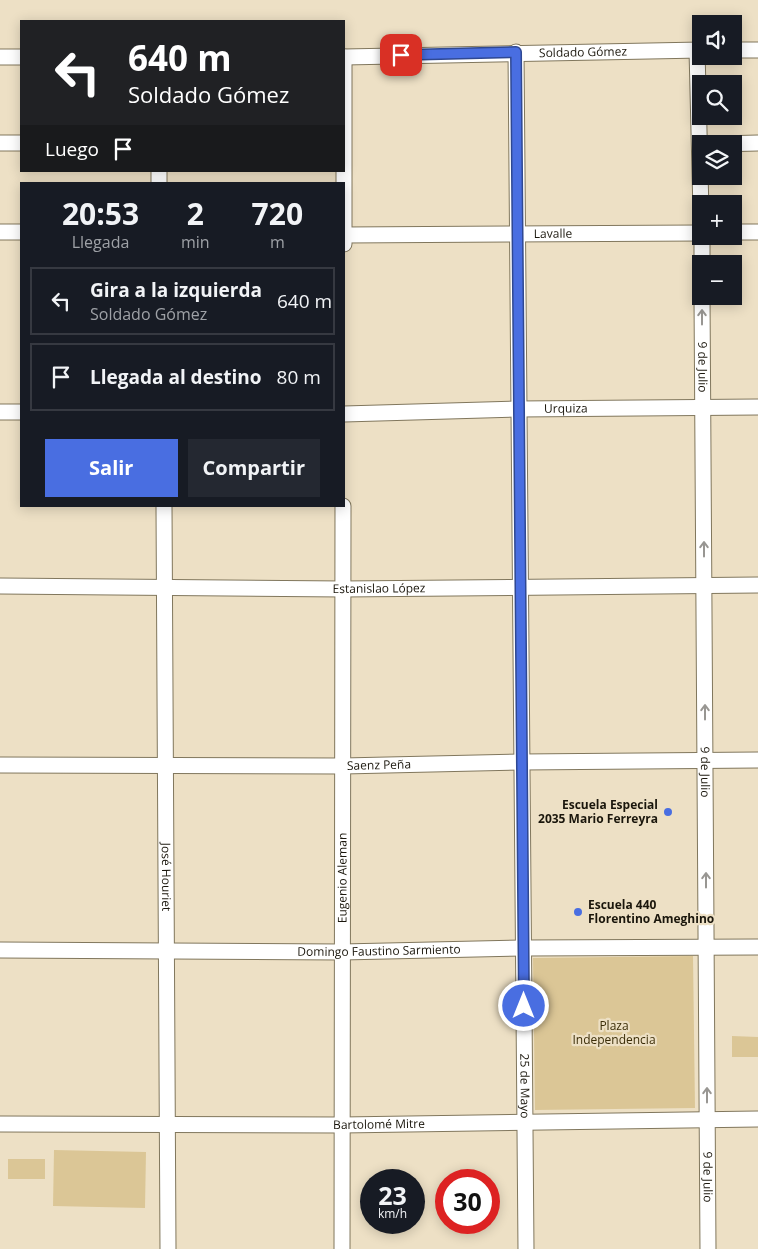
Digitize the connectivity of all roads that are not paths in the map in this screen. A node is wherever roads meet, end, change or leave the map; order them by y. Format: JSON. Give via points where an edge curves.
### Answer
{"nodes":[{"id":1,"x":692,"y":50,"type":"edge"},
{"id":2,"x":742,"y":50,"type":"edge"},
{"id":3,"x":758,"y":50,"type":"edge"},
{"id":4,"x":516,"y":52,"type":"junction"},
{"id":5,"x":20,"y":56,"type":"edge"},
{"id":6,"x":0,"y":57,"type":"edge"},
{"id":7,"x":345,"y":57,"type":"edge"},
{"id":8,"x":699,"y":65,"type":"edge"},
{"id":9,"x":700,"y":135,"type":"edge"},
{"id":10,"x":0,"y":143,"type":"edge"},
{"id":11,"x":20,"y":143,"type":"edge"},
{"id":12,"x":742,"y":143,"type":"edge"},
{"id":13,"x":758,"y":143,"type":"edge"},
{"id":14,"x":0,"y":232,"type":"edge"},
{"id":15,"x":20,"y":232,"type":"edge"},
{"id":16,"x":518,"y":232,"type":"junction"},
{"id":17,"x":742,"y":232,"type":"edge"},
{"id":18,"x":758,"y":232,"type":"edge"},
{"id":19,"x":692,"y":234,"type":"edge"},
{"id":20,"x":345,"y":235,"type":"edge"},
{"id":21,"x":702,"y":305,"type":"edge"},
{"id":22,"x":758,"y":407,"type":"edge"},
{"id":23,"x":703,"y":408,"type":"junction"},
{"id":24,"x":519,"y":409,"type":"junction"},
{"id":25,"x":0,"y":412,"type":"edge"},
{"id":26,"x":20,"y":412,"type":"edge"},
{"id":27,"x":345,"y":414,"type":"edge"},
{"id":28,"x":164,"y":507,"type":"edge"},
{"id":29,"x":343,"y":507,"type":"edge"},
{"id":30,"x":758,"y":585,"type":"edge"},
{"id":31,"x":0,"y":586,"type":"edge"},
{"id":32,"x":164,"y":586,"type":"junction"},
{"id":33,"x":520,"y":586,"type":"junction"},
{"id":34,"x":704,"y":586,"type":"junction"},
{"id":35,"x":343,"y":589,"type":"junction"},
{"id":36,"x":705,"y":760,"type":"junction"},
{"id":37,"x":758,"y":760,"type":"edge"},
{"id":38,"x":522,"y":762,"type":"junction"},
{"id":39,"x":165,"y":764,"type":"junction"},
{"id":40,"x":0,"y":765,"type":"edge"},
{"id":41,"x":343,"y":766,"type":"junction"},
{"id":42,"x":758,"y":947,"type":"edge"},
{"id":43,"x":524,"y":948,"type":"junction"},
{"id":44,"x":706,"y":948,"type":"junction"},
{"id":45,"x":0,"y":950,"type":"edge"},
{"id":46,"x":166,"y":950,"type":"junction"},
{"id":47,"x":342,"y":952,"type":"junction"},
{"id":48,"x":707,"y":1119,"type":"junction"},
{"id":49,"x":758,"y":1119,"type":"edge"},
{"id":50,"x":525,"y":1120,"type":"junction"},
{"id":51,"x":167,"y":1123,"type":"junction"},
{"id":52,"x":0,"y":1124,"type":"edge"},
{"id":53,"x":342,"y":1125,"type":"junction"},
{"id":54,"x":168,"y":1249,"type":"edge"},
{"id":55,"x":342,"y":1249,"type":"edge"},
{"id":56,"x":526,"y":1249,"type":"edge"},
{"id":57,"x":708,"y":1249,"type":"edge"}],
"edges":[{"from":1,"to":4,"type":"street","name":"Soldado Gómez"},
{"from":2,"to":3,"type":"street"},
{"from":4,"to":7,"type":"street","name":"Soldado Gómez"},
{"from":4,"to":16,"type":"street","name":"25 de Mayo"},
{"from":5,"to":6,"type":"street"},
{"from":8,"to":9,"type":"street"},
{"from":10,"to":11,"type":"street"},
{"from":12,"to":13,"type":"street"},
{"from":14,"to":15,"type":"street"},
{"from":16,"to":19,"type":"street","name":"Lavalle"},
{"from":16,"to":20,"type":"street","name":"Lavalle"},
{"from":16,"to":24,"type":"street","name":"25 de Mayo"},
{"from":17,"to":18,"type":"street"},
{"from":23,"to":21,"type":"street","name":"9 de Julio","one_way":true},
{"from":22,"to":23,"type":"street","name":"Urquiza"},
{"from":23,"to":24,"type":"street","name":"Urquiza"},
{"from":34,"to":23,"type":"street","name":"9 de Julio","one_way":true},
{"from":24,"to":27,"type":"street","name":"Urquiza"},
{"from":24,"to":33,"type":"street","name":"25 de Mayo"},
{"from":25,"to":26,"type":"street"},
{"from":28,"to":32,"type":"street","name":"José Houriet"},
{"from":29,"to":35,"type":"street","name":"Eugenio Aleman"},
{"from":30,"to":34,"type":"street","name":"Estanislao López"},
{"from":31,"to":32,"type":"street","name":"Estanislao López"},
{"from":32,"to":35,"type":"street","name":"Estanislao López"},
{"from":32,"to":39,"type":"street","name":"José Houriet"},
{"from":33,"to":34,"type":"street","name":"Estanislao López"},
{"from":33,"to":35,"type":"street","name":"Estanislao López"},
{"from":33,"to":38,"type":"street","name":"25 de Mayo"},
{"from":36,"to":34,"type":"street","name":"9 de Julio","one_way":true},
{"from":35,"to":41,"type":"street","name":"Eugenio Aleman"},
{"from":36,"to":37,"type":"street","name":"Saenz Peña"},
{"from":36,"to":38,"type":"street","name":"Saenz Peña"},
{"from":44,"to":36,"type":"street","name":"9 de Julio","one_way":true},
{"from":38,"to":41,"type":"street","name":"Saenz Peña"},
{"from":38,"to":43,"type":"street","name":"25 de Mayo"},
{"from":39,"to":40,"type":"street","name":"Saenz Peña"},
{"from":39,"to":41,"type":"street","name":"Saenz Peña"},
{"from":39,"to":46,"type":"street","name":"José Houriet"},
{"from":41,"to":47,"type":"street","name":"Eugenio Aleman"},
{"from":42,"to":44,"type":"street","name":"Domingo Faustino Sarmiento"},
{"from":43,"to":44,"type":"street","name":"Domingo Faustino Sarmiento"},
{"from":43,"to":47,"type":"street","name":"Domingo Faustino Sarmiento"},
{"from":43,"to":50,"type":"street","name":"25 de Mayo"},
{"from":48,"to":44,"type":"street","name":"9 de Julio","one_way":true},
{"from":45,"to":46,"type":"street","name":"Domingo Faustino Sarmiento"},
{"from":46,"to":47,"type":"street","name":"Domingo Faustino Sarmiento"},
{"from":46,"to":51,"type":"street","name":"José Houriet"},
{"from":47,"to":53,"type":"street","name":"Eugenio Aleman"},
{"from":48,"to":49,"type":"street","name":"Bartolomé Mitre"},
{"from":48,"to":50,"type":"street","name":"Bartolomé Mitre"},
{"from":48,"to":57,"type":"street","name":"9 de Julio"},
{"from":50,"to":53,"type":"street","name":"Bartolomé Mitre"},
{"from":50,"to":56,"type":"street","name":"25 de Mayo"},
{"from":51,"to":52,"type":"street","name":"Bartolomé Mitre"},
{"from":51,"to":53,"type":"street","name":"Bartolomé Mitre"},
{"from":51,"to":54,"type":"street","name":"José Houriet"},
{"from":53,"to":55,"type":"street","name":"Eugenio Aleman"}]}
